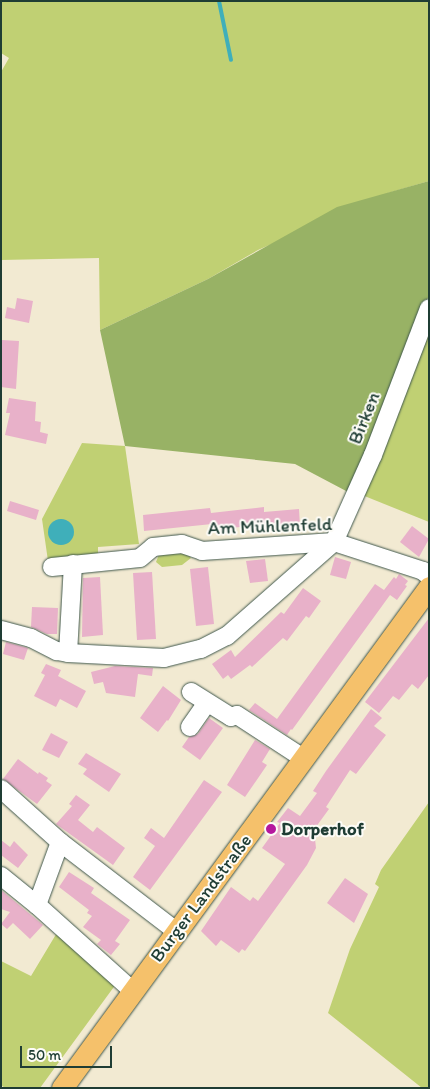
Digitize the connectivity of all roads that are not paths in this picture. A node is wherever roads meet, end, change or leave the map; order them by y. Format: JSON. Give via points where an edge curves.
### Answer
{"nodes":[{"id":1,"x":429,"y":308,"type":"edge"},
{"id":2,"x":334,"y":542,"type":"junction"},
{"id":3,"x":73,"y":564,"type":"junction"},
{"id":4,"x":52,"y":567,"type":"dead end"},
{"id":5,"x":429,"y":576,"type":"edge"},
{"id":6,"x":429,"y":587,"type":"edge"},
{"id":7,"x":1,"y":630,"type":"edge"},
{"id":8,"x":68,"y":653,"type":"junction"},
{"id":9,"x":191,"y":692,"type":"dead end"},
{"id":10,"x":207,"y":703,"type":"junction"},
{"id":11,"x":190,"y":727,"type":"dead end"},
{"id":12,"x":304,"y":758,"type":"junction"},
{"id":13,"x":1,"y":789,"type":"edge"},
{"id":14,"x":60,"y":842,"type":"junction"},
{"id":15,"x":1,"y":876,"type":"edge"},
{"id":16,"x":37,"y":905,"type":"junction"},
{"id":17,"x":176,"y":932,"type":"junction"},
{"id":18,"x":133,"y":990,"type":"junction"},
{"id":19,"x":62,"y":1088,"type":"edge"}],
"edges":[{"from":1,"to":2,"type":"street","name":"Birken","via":[[373,455]]},
{"from":2,"to":3,"type":"street","name":"Am Mühlenfeld","via":[[202,551],[182,544],[153,548],[140,558]]},
{"from":2,"to":5,"type":"street","name":"Am Mühlenfeld"},
{"from":2,"to":8,"type":"street","via":[[236,629],[208,646],[164,658]]},
{"from":3,"to":4,"type":"street","name":"Am Mühlenfeld"},
{"from":3,"to":8,"type":"street"},
{"from":6,"to":12,"type":"main road","name":"Burger Landstraße"},
{"from":7,"to":8,"type":"street"},
{"from":9,"to":10,"type":"street"},
{"from":10,"to":11,"type":"street"},
{"from":10,"to":12,"type":"street","via":[[231,717],[237,715]]},
{"from":12,"to":17,"type":"main road","name":"Burger Landstraße"},
{"from":13,"to":14,"type":"street"},
{"from":14,"to":16,"type":"street"},
{"from":14,"to":17,"type":"street"},
{"from":15,"to":16,"type":"street"},
{"from":16,"to":18,"type":"street"},
{"from":17,"to":18,"type":"main road","name":"Burger Landstraße"},
{"from":18,"to":19,"type":"main road","name":"Burger Landstraße"}]}
